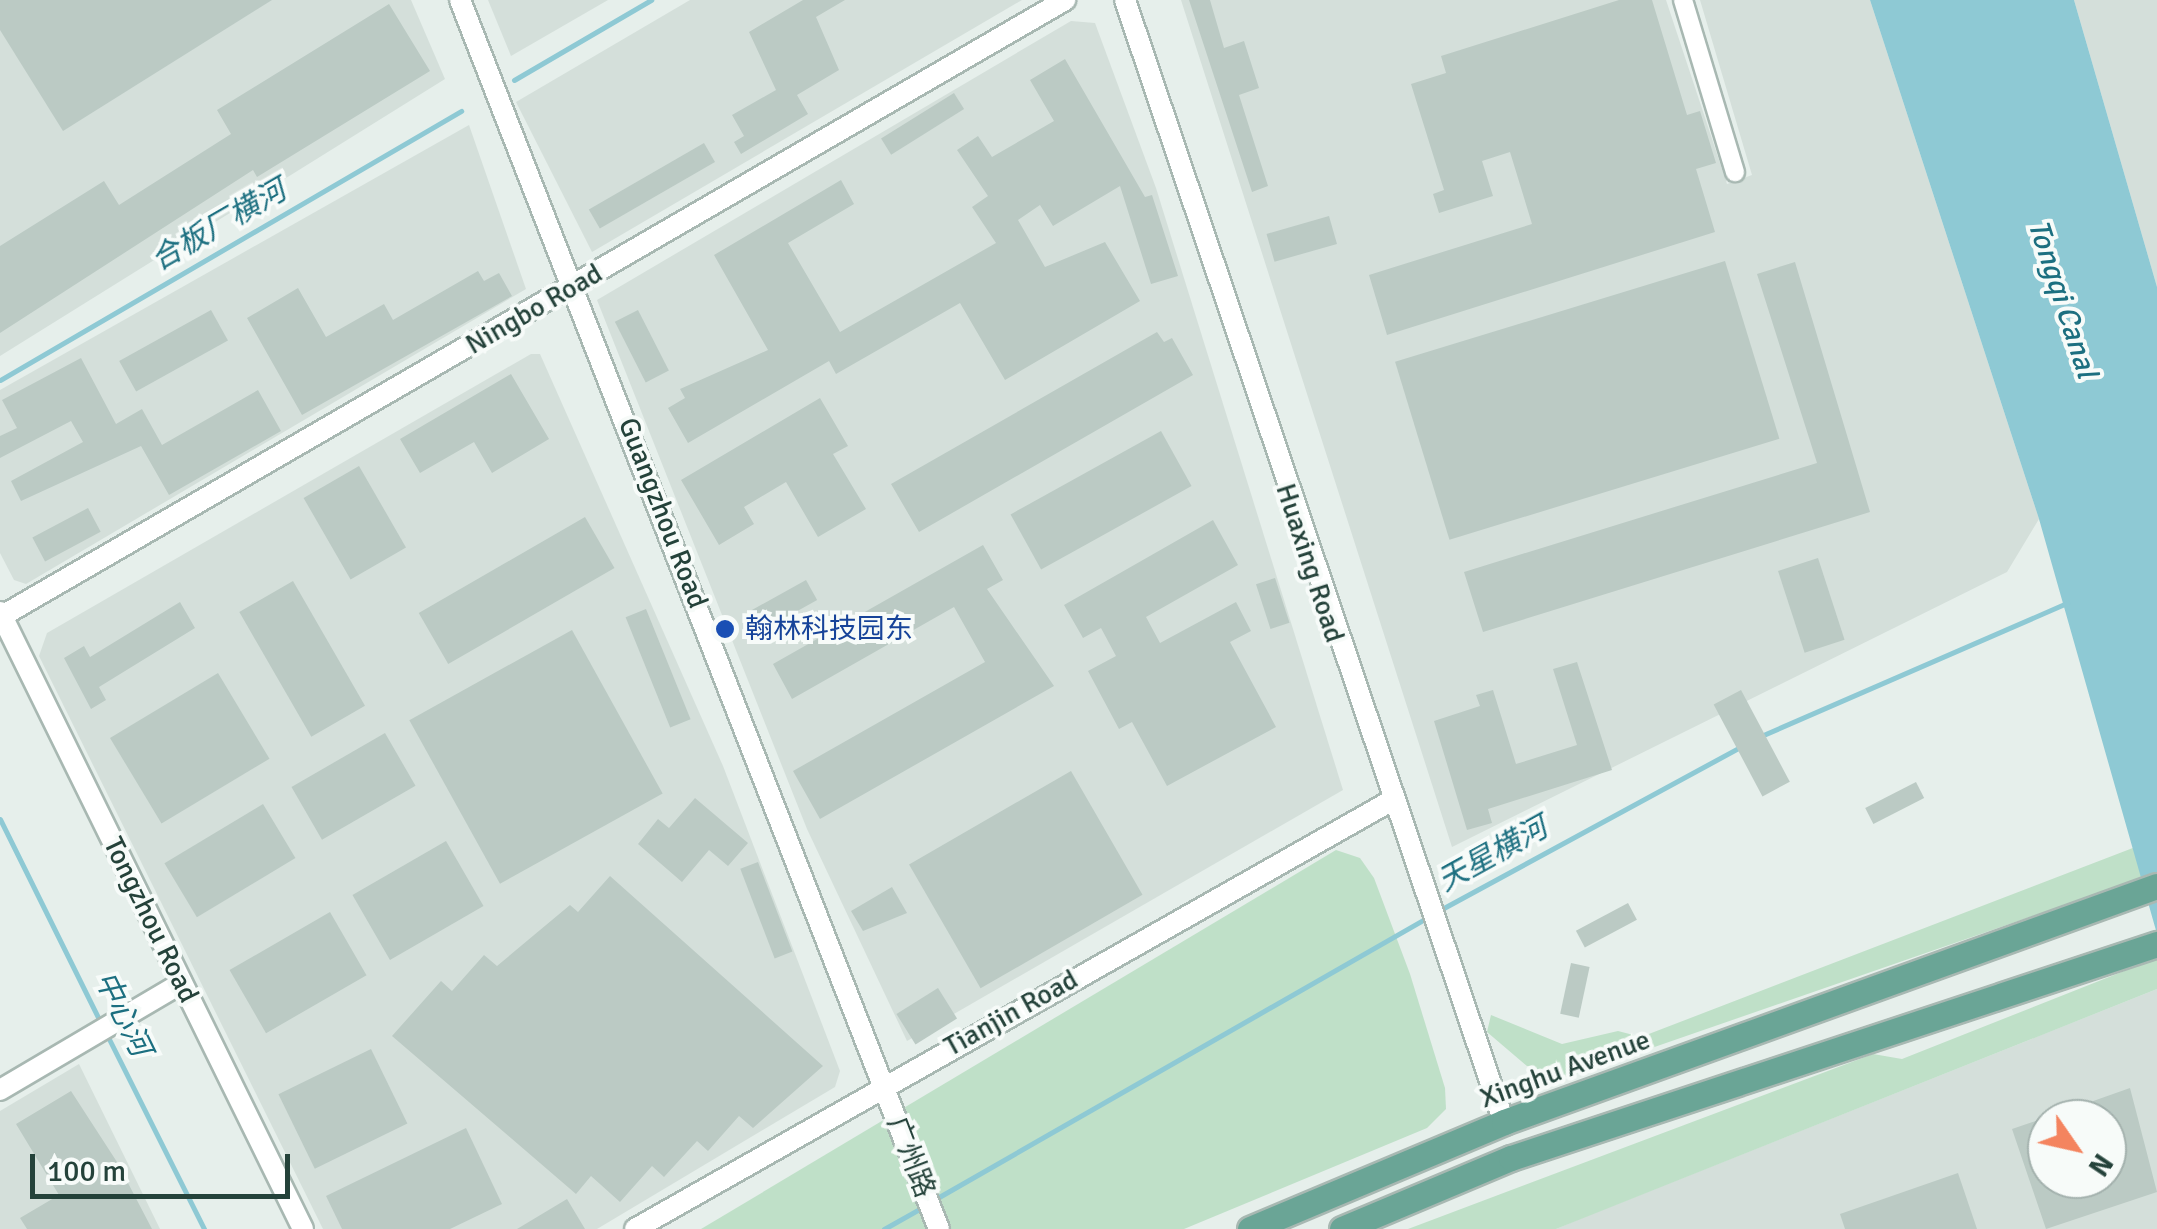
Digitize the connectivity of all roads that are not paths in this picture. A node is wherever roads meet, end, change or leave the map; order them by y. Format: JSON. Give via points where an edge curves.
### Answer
{"nodes":[{"id":1,"x":460,"y":0,"type":"edge"},
{"id":2,"x":1066,"y":0,"type":"edge"},
{"id":3,"x":1125,"y":0,"type":"edge"},
{"id":4,"x":1683,"y":0,"type":"edge"},
{"id":5,"x":1735,"y":172,"type":"dead end"},
{"id":6,"x":575,"y":285,"type":"junction"},
{"id":7,"x":1,"y":614,"type":"edge"},
{"id":8,"x":1389,"y":802,"type":"junction"},
{"id":9,"x":2157,"y":886,"type":"edge"},
{"id":10,"x":2157,"y":944,"type":"edge"},
{"id":11,"x":182,"y":983,"type":"junction"},
{"id":12,"x":883,"y":1084,"type":"junction"},
{"id":13,"x":0,"y":1090,"type":"edge"},
{"id":14,"x":1504,"y":1122,"type":"junction"},
{"id":15,"x":303,"y":1229,"type":"edge"},
{"id":16,"x":635,"y":1229,"type":"edge"},
{"id":17,"x":939,"y":1229,"type":"edge"},
{"id":18,"x":1250,"y":1229,"type":"edge"},
{"id":19,"x":1342,"y":1229,"type":"edge"}],
"edges":[{"from":1,"to":6,"type":"street","name":"Guangzhou Road"},
{"from":2,"to":6,"type":"street","name":"Ningbo Road"},
{"from":3,"to":8,"type":"street","name":"Huaxing Road"},
{"from":4,"to":5,"type":"street"},
{"from":6,"to":7,"type":"street","name":"Ningbo Road"},
{"from":6,"to":12,"type":"street","name":"Guangzhou Road"},
{"from":7,"to":11,"type":"street","name":"Tongzhou Road"},
{"from":8,"to":12,"type":"street","name":"Tianjin Road"},
{"from":8,"to":14,"type":"street","name":"Huaxing Road"},
{"from":9,"to":14,"type":"main road","name":"Xinghu Avenue"},
{"from":10,"to":19,"type":"main road","via":[[1511,1158]]},
{"from":11,"to":13,"type":"street"},
{"from":11,"to":15,"type":"street","name":"Tongzhou Road"},
{"from":12,"to":16,"type":"street","name":"Tianjin Road"},
{"from":12,"to":17,"type":"street","name":"广州路"},
{"from":14,"to":18,"type":"main road","name":"Xinghu Avenue"}]}
